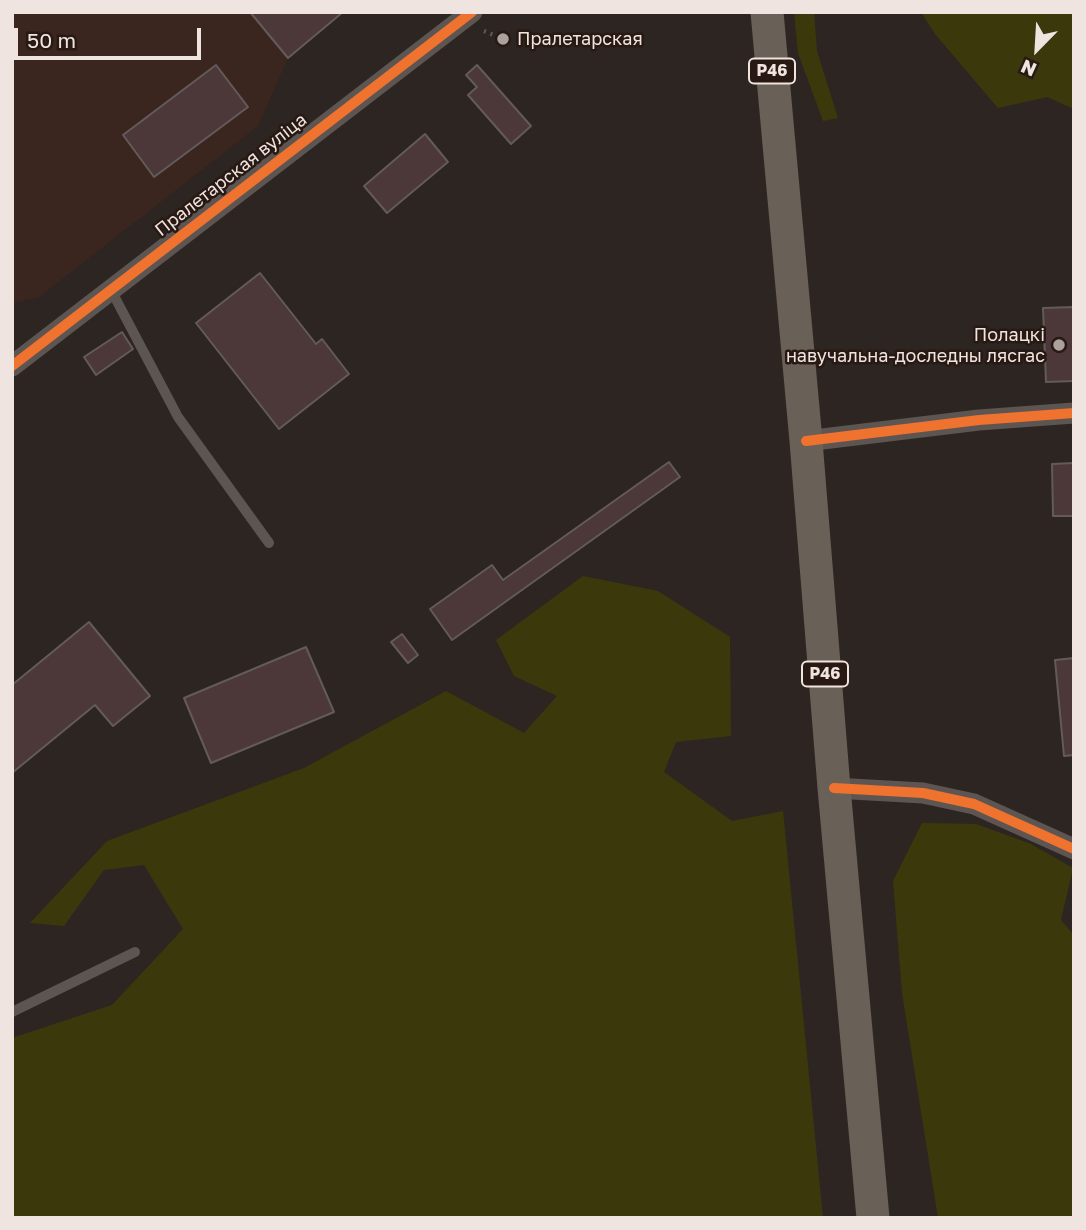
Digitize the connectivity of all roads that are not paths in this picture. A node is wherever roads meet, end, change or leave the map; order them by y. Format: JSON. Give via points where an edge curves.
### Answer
{"nodes":[{"id":1,"x":472,"y":12,"type":"edge"},
{"id":2,"x":767,"y":12,"type":"edge"},
{"id":3,"x":111,"y":290,"type":"junction"},
{"id":4,"x":12,"y":366,"type":"edge"},
{"id":5,"x":1074,"y":413,"type":"edge"},
{"id":6,"x":806,"y":441,"type":"junction"},
{"id":7,"x":269,"y":543,"type":"dead end"},
{"id":8,"x":834,"y":788,"type":"junction"},
{"id":9,"x":1074,"y":849,"type":"edge"},
{"id":10,"x":135,"y":952,"type":"dead end"},
{"id":11,"x":12,"y":1012,"type":"edge"},
{"id":12,"x":873,"y":1218,"type":"edge"}],
"edges":[{"from":1,"to":3,"type":"street","name":"Пралетарская вуліца"},
{"from":2,"to":6,"type":"main road","number":"Р46"},
{"from":3,"to":4,"type":"street","name":"Пралетарская вуліца"},
{"from":3,"to":7,"type":"lane","via":[[178,417]]},
{"from":5,"to":6,"type":"street"},
{"from":6,"to":8,"type":"main road","number":"Р46"},
{"from":8,"to":9,"type":"street","via":[[923,793],[974,804]]},
{"from":8,"to":12,"type":"main road","number":"Р46"},
{"from":10,"to":11,"type":"lane"}]}
